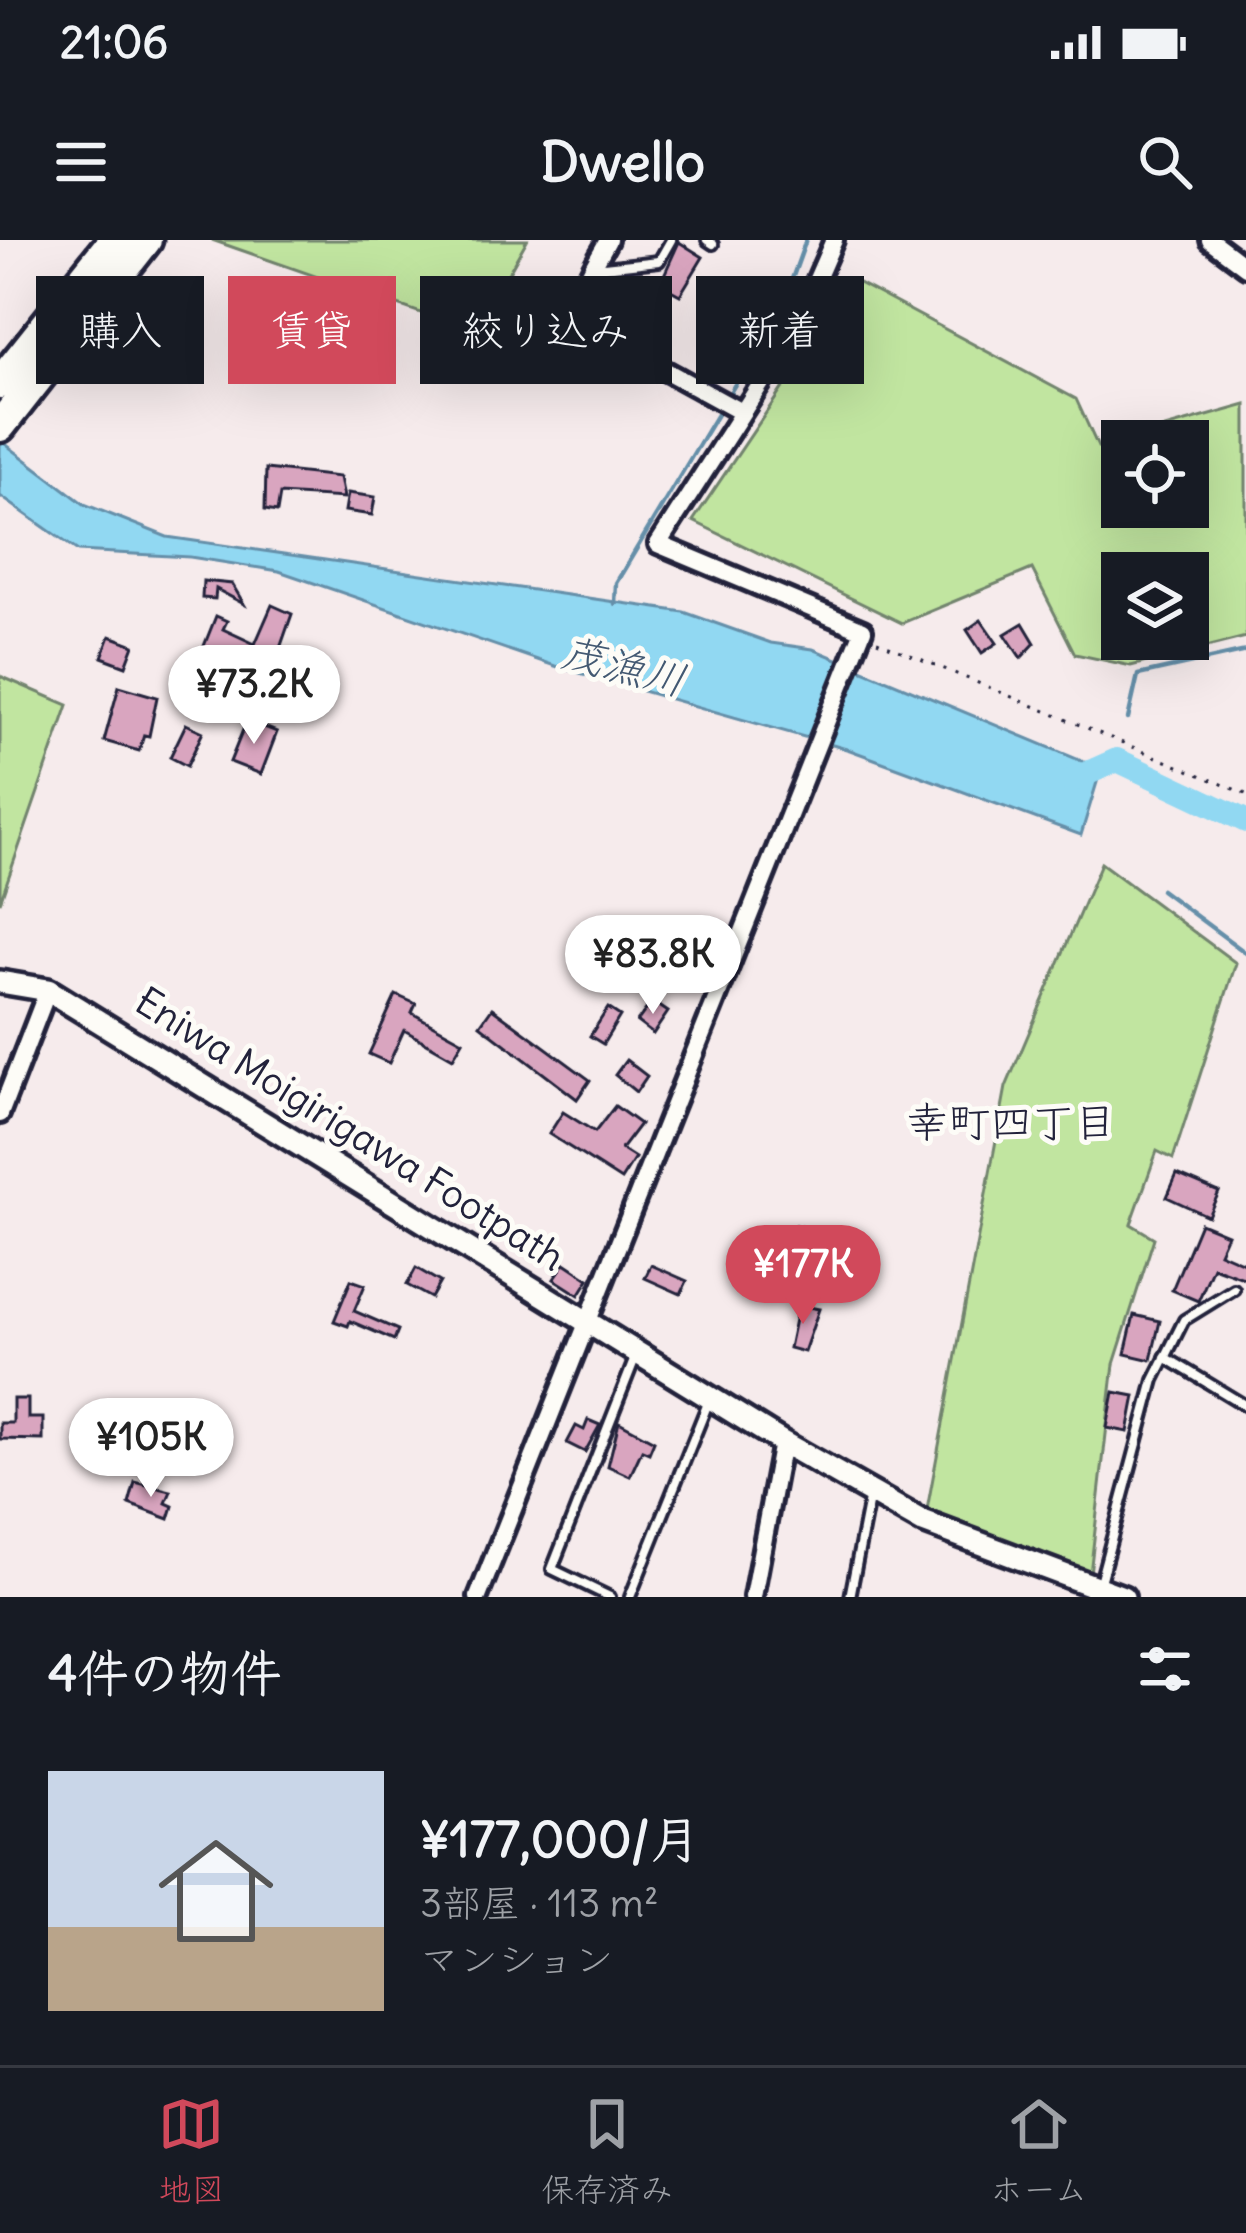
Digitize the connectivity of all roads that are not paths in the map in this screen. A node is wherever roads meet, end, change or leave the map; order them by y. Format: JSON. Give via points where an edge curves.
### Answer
{"nodes":[{"id":1,"x":114,"y":240,"type":"edge"},
{"id":2,"x":146,"y":240,"type":"edge"},
{"id":3,"x":608,"y":240,"type":"edge"},
{"id":4,"x":671,"y":240,"type":"edge"},
{"id":5,"x":833,"y":240,"type":"edge"},
{"id":6,"x":1210,"y":240,"type":"edge"},
{"id":7,"x":593,"y":268,"type":"junction"},
{"id":8,"x":1246,"y":268,"type":"edge"},
{"id":9,"x":0,"y":383,"type":"edge"},
{"id":10,"x":729,"y":405,"type":"junction"},
{"id":11,"x":3,"y":421,"type":"edge"},
{"id":12,"x":0,"y":982,"type":"edge"},
{"id":13,"x":48,"y":990,"type":"junction"},
{"id":14,"x":0,"y":1114,"type":"edge"},
{"id":15,"x":1234,"y":1289,"type":"dead end"},
{"id":16,"x":589,"y":1319,"type":"junction"},
{"id":17,"x":638,"y":1351,"type":"junction"},
{"id":18,"x":1165,"y":1358,"type":"junction"},
{"id":19,"x":711,"y":1397,"type":"junction"},
{"id":20,"x":1246,"y":1406,"type":"edge"},
{"id":21,"x":782,"y":1442,"type":"junction"},
{"id":22,"x":870,"y":1492,"type":"junction"},
{"id":23,"x":1099,"y":1588,"type":"junction"},
{"id":24,"x":478,"y":1597,"type":"edge"},
{"id":25,"x":610,"y":1597,"type":"edge"},
{"id":26,"x":630,"y":1597,"type":"edge"},
{"id":27,"x":753,"y":1597,"type":"edge"},
{"id":28,"x":850,"y":1597,"type":"edge"},
{"id":29,"x":1123,"y":1597,"type":"edge"}],
"edges":[{"from":1,"to":9,"type":"highway"},
{"from":2,"to":11,"type":"highway"},
{"from":3,"to":7,"type":"street"},
{"from":4,"to":7,"type":"lane","via":[[658,261]]},
{"from":5,"to":10,"type":"street","via":[[794,332]]},
{"from":6,"to":8,"type":"street"},
{"from":7,"to":10,"type":"street","via":[[579,309],[595,332]]},
{"from":10,"to":16,"type":"street","via":[[658,544],[863,630]]},
{"from":12,"to":13,"type":"street"},
{"from":13,"to":14,"type":"street"},
{"from":13,"to":16,"type":"street"},
{"from":15,"to":18,"type":"lane","via":[[1184,1320]]},
{"from":16,"to":17,"type":"street"},
{"from":16,"to":24,"type":"street"},
{"from":17,"to":19,"type":"street"},
{"from":17,"to":25,"type":"lane","via":[[552,1569]]},
{"from":18,"to":20,"type":"lane"},
{"from":18,"to":23,"type":"lane"},
{"from":19,"to":21,"type":"street"},
{"from":19,"to":26,"type":"lane"},
{"from":21,"to":22,"type":"street"},
{"from":21,"to":27,"type":"street"},
{"from":22,"to":23,"type":"street","via":[[923,1522]]},
{"from":22,"to":28,"type":"lane"},
{"from":23,"to":29,"type":"street"}]}
